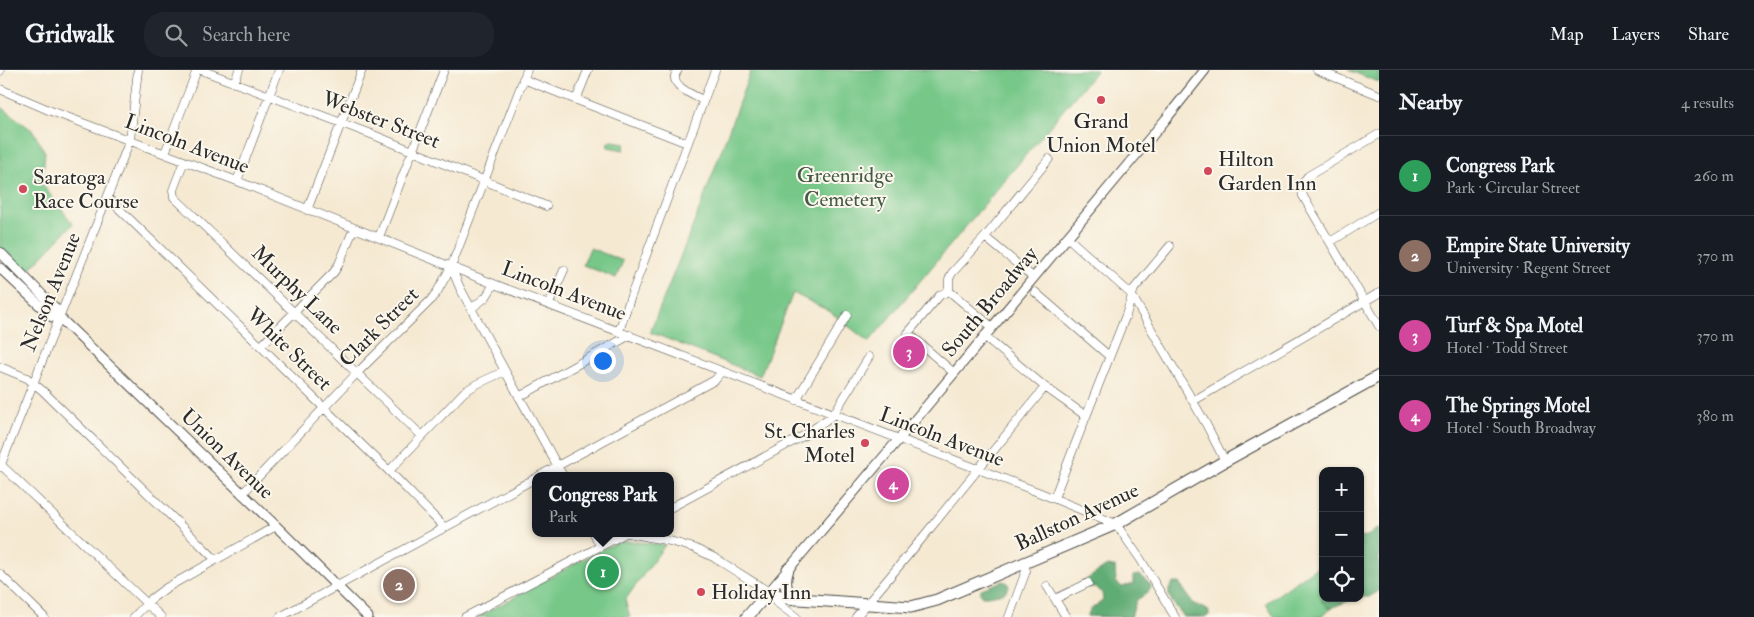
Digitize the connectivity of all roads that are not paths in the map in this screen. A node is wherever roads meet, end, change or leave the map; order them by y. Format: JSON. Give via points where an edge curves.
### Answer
{"nodes":[{"id":1,"x":138,"y":70,"type":"edge"},
{"id":2,"x":197,"y":70,"type":"edge"},
{"id":3,"x":202,"y":70,"type":"edge"},
{"id":4,"x":240,"y":70,"type":"edge"},
{"id":5,"x":279,"y":70,"type":"edge"},
{"id":6,"x":362,"y":70,"type":"edge"},
{"id":7,"x":444,"y":70,"type":"edge"},
{"id":8,"x":527,"y":70,"type":"edge"},
{"id":9,"x":588,"y":70,"type":"edge"},
{"id":10,"x":678,"y":70,"type":"edge"},
{"id":11,"x":715,"y":70,"type":"edge"},
{"id":12,"x":1317,"y":70,"type":"edge"},
{"id":13,"x":1201,"y":73,"type":"edge"},
{"id":14,"x":523,"y":79,"type":"junction"},
{"id":15,"x":234,"y":83,"type":"junction"},
{"id":16,"x":0,"y":90,"type":"edge"},
{"id":17,"x":1379,"y":94,"type":"edge"},
{"id":18,"x":270,"y":96,"type":"junction"},
{"id":19,"x":576,"y":100,"type":"junction"},
{"id":20,"x":703,"y":100,"type":"junction"},
{"id":21,"x":341,"y":123,"type":"junction"},
{"id":22,"x":1379,"y":134,"type":"edge"},
{"id":23,"x":130,"y":140,"type":"junction"},
{"id":24,"x":687,"y":143,"type":"junction"},
{"id":25,"x":412,"y":151,"type":"junction"},
{"id":26,"x":165,"y":153,"type":"junction"},
{"id":27,"x":1049,"y":159,"type":"dead end"},
{"id":28,"x":184,"y":161,"type":"junction"},
{"id":29,"x":484,"y":180,"type":"junction"},
{"id":30,"x":237,"y":181,"type":"junction"},
{"id":31,"x":108,"y":198,"type":"junction"},
{"id":32,"x":546,"y":206,"type":"dead end"},
{"id":33,"x":307,"y":210,"type":"junction"},
{"id":34,"x":1379,"y":212,"type":"edge"},
{"id":35,"x":354,"y":228,"type":"junction"},
{"id":36,"x":379,"y":237,"type":"junction"},
{"id":37,"x":985,"y":237,"type":"junction"},
{"id":38,"x":1067,"y":237,"type":"junction"},
{"id":39,"x":1330,"y":242,"type":"junction"},
{"id":40,"x":1170,"y":246,"type":"dead end"},
{"id":41,"x":0,"y":252,"type":"edge"},
{"id":42,"x":451,"y":267,"type":"junction"},
{"id":43,"x":0,"y":268,"type":"edge"},
{"id":44,"x":564,"y":270,"type":"dead end"},
{"id":45,"x":1033,"y":277,"type":"junction"},
{"id":46,"x":494,"y":284,"type":"junction"},
{"id":47,"x":949,"y":291,"type":"junction"},
{"id":48,"x":1035,"y":292,"type":"dead end"},
{"id":49,"x":1379,"y":293,"type":"edge"},
{"id":50,"x":1132,"y":294,"type":"junction"},
{"id":51,"x":1364,"y":301,"type":"junction"},
{"id":52,"x":549,"y":304,"type":"junction"},
{"id":53,"x":472,"y":308,"type":"junction"},
{"id":54,"x":294,"y":312,"type":"junction"},
{"id":55,"x":847,"y":315,"type":"dead end"},
{"id":56,"x":60,"y":318,"type":"junction"},
{"id":57,"x":992,"y":326,"type":"junction"},
{"id":58,"x":1379,"y":326,"type":"edge"},
{"id":59,"x":619,"y":331,"type":"junction"},
{"id":60,"x":630,"y":335,"type":"junction"},
{"id":61,"x":984,"y":336,"type":"junction"},
{"id":62,"x":261,"y":346,"type":"junction"},
{"id":63,"x":1109,"y":356,"type":"junction"},
{"id":64,"x":869,"y":357,"type":"dead end"},
{"id":65,"x":0,"y":367,"type":"edge"},
{"id":66,"x":505,"y":371,"type":"junction"},
{"id":67,"x":358,"y":372,"type":"junction"},
{"id":68,"x":722,"y":372,"type":"junction"},
{"id":69,"x":954,"y":373,"type":"junction"},
{"id":70,"x":1379,"y":376,"type":"edge"},
{"id":71,"x":34,"y":384,"type":"junction"},
{"id":72,"x":1045,"y":387,"type":"junction"},
{"id":73,"x":519,"y":397,"type":"junction"},
{"id":74,"x":796,"y":400,"type":"junction"},
{"id":75,"x":1193,"y":401,"type":"junction"},
{"id":76,"x":325,"y":408,"type":"junction"},
{"id":77,"x":833,"y":415,"type":"junction"},
{"id":78,"x":1086,"y":416,"type":"junction"},
{"id":79,"x":422,"y":436,"type":"junction"},
{"id":80,"x":899,"y":439,"type":"junction"},
{"id":81,"x":1226,"y":460,"type":"junction"},
{"id":82,"x":0,"y":465,"type":"edge"},
{"id":83,"x":557,"y":466,"type":"junction"},
{"id":84,"x":978,"y":470,"type":"junction"},
{"id":85,"x":389,"y":471,"type":"junction"},
{"id":86,"x":546,"y":472,"type":"edge"},
{"id":87,"x":561,"y":472,"type":"edge"},
{"id":88,"x":532,"y":480,"type":"edge"},
{"id":89,"x":242,"y":494,"type":"junction"},
{"id":90,"x":1054,"y":498,"type":"junction"},
{"id":91,"x":674,"y":506,"type":"edge"},
{"id":92,"x":1116,"y":524,"type":"junction"},
{"id":93,"x":276,"y":526,"type":"junction"},
{"id":94,"x":444,"y":527,"type":"junction"},
{"id":95,"x":596,"y":537,"type":"edge"},
{"id":96,"x":619,"y":537,"type":"edge"},
{"id":97,"x":651,"y":537,"type":"edge"},
{"id":98,"x":600,"y":546,"type":"junction"},
{"id":99,"x":216,"y":560,"type":"junction"},
{"id":100,"x":1024,"y":563,"type":"junction"},
{"id":101,"x":788,"y":570,"type":"junction"},
{"id":102,"x":0,"y":574,"type":"edge"},
{"id":103,"x":1088,"y":583,"type":"dead end"},
{"id":104,"x":337,"y":586,"type":"junction"},
{"id":105,"x":1047,"y":586,"type":"dead end"},
{"id":106,"x":769,"y":592,"type":"junction"},
{"id":107,"x":795,"y":599,"type":"junction"},
{"id":108,"x":1055,"y":599,"type":"junction"},
{"id":109,"x":147,"y":603,"type":"junction"},
{"id":110,"x":868,"y":603,"type":"junction"},
{"id":111,"x":793,"y":615,"type":"edge"},
{"id":112,"x":1064,"y":616,"type":"edge"},
{"id":113,"x":44,"y":617,"type":"edge"},
{"id":114,"x":134,"y":617,"type":"edge"},
{"id":115,"x":161,"y":617,"type":"edge"},
{"id":116,"x":280,"y":617,"type":"edge"},
{"id":117,"x":368,"y":617,"type":"edge"},
{"id":118,"x":465,"y":617,"type":"edge"},
{"id":119,"x":747,"y":617,"type":"edge"},
{"id":120,"x":856,"y":617,"type":"edge"},
{"id":121,"x":1009,"y":617,"type":"edge"},
{"id":122,"x":1175,"y":617,"type":"edge"}],
"edges":[{"from":1,"to":23,"type":"street","name":"Nelson Avenue"},
{"from":2,"to":26,"type":"street"},
{"from":3,"to":15,"type":"street","name":"Webster Street"},
{"from":4,"to":15,"type":"street"},
{"from":5,"to":18,"type":"street"},
{"from":6,"to":21,"type":"street"},
{"from":7,"to":25,"type":"street"},
{"from":8,"to":14,"type":"street","name":"Clark Street"},
{"from":9,"to":19,"type":"street"},
{"from":10,"to":20,"type":"street","via":[[674,77],[678,86]]},
{"from":11,"to":20,"type":"street"},
{"from":12,"to":17,"type":"street"},
{"from":13,"to":38,"type":"main road","name":"South Broadway"},
{"from":14,"to":19,"type":"street"},
{"from":14,"to":29,"type":"street","name":"Clark Street"},
{"from":15,"to":18,"type":"street","name":"Webster Street"},
{"from":16,"to":23,"type":"street","name":"Lincoln Avenue"},
{"from":18,"to":21,"type":"street","name":"Webster Street"},
{"from":18,"to":30,"type":"street"},
{"from":19,"to":24,"type":"street"},
{"from":20,"to":24,"type":"street"},
{"from":21,"to":25,"type":"street","name":"Webster Street"},
{"from":21,"to":33,"type":"street"},
{"from":22,"to":39,"type":"street","via":[[1308,176],[1301,186],[1303,196]]},
{"from":23,"to":26,"type":"street","name":"Lincoln Avenue"},
{"from":23,"to":31,"type":"street","name":"Nelson Avenue"},
{"from":24,"to":59,"type":"street"},
{"from":25,"to":29,"type":"street","name":"Webster Street"},
{"from":25,"to":36,"type":"street"},
{"from":26,"to":28,"type":"street","name":"Lincoln Avenue"},
{"from":27,"to":37,"type":"street"},
{"from":28,"to":30,"type":"street","name":"Lincoln Avenue"},
{"from":28,"to":54,"type":"street","name":"Murphy Lane","via":[[173,190],[174,196]]},
{"from":29,"to":32,"type":"street","name":"Webster Street"},
{"from":29,"to":42,"type":"street","name":"Clark Street"},
{"from":30,"to":33,"type":"street","name":"Lincoln Avenue"},
{"from":31,"to":56,"type":"street","name":"Nelson Avenue"},
{"from":31,"to":62,"type":"street","name":"White Street"},
{"from":33,"to":35,"type":"street","name":"Lincoln Avenue"},
{"from":34,"to":39,"type":"street"},
{"from":35,"to":36,"type":"street","name":"Lincoln Avenue"},
{"from":35,"to":54,"type":"street","via":[[334,272]]},
{"from":36,"to":42,"type":"street","name":"Lincoln Avenue"},
{"from":37,"to":45,"type":"street"},
{"from":37,"to":47,"type":"street","via":[[952,272]]},
{"from":38,"to":45,"type":"main road","name":"South Broadway"},
{"from":38,"to":50,"type":"street"},
{"from":39,"to":51,"type":"street"},
{"from":40,"to":50,"type":"street"},
{"from":41,"to":56,"type":"main road","name":"Union Avenue","via":[[57,310]]},
{"from":42,"to":46,"type":"street","name":"Lincoln Avenue"},
{"from":42,"to":53,"type":"street"},
{"from":42,"to":67,"type":"street","name":"Clark Street","via":[[431,300]]},
{"from":43,"to":56,"type":"main road","name":"Union Avenue","via":[[52,318]]},
{"from":44,"to":52,"type":"street"},
{"from":45,"to":57,"type":"main road","name":"South Broadway"},
{"from":46,"to":52,"type":"street","name":"Lincoln Avenue"},
{"from":46,"to":53,"type":"street","via":[[486,297]]},
{"from":47,"to":57,"type":"street"},
{"from":47,"to":69,"type":"street","via":[[940,295],[908,333]]},
{"from":48,"to":63,"type":"street"},
{"from":49,"to":51,"type":"street"},
{"from":50,"to":63,"type":"street"},
{"from":50,"to":75,"type":"street"},
{"from":51,"to":58,"type":"street"},
{"from":51,"to":75,"type":"street"},
{"from":52,"to":59,"type":"street","name":"Lincoln Avenue"},
{"from":53,"to":66,"type":"street"},
{"from":54,"to":62,"type":"street"},
{"from":54,"to":67,"type":"street","name":"Murphy Lane"},
{"from":55,"to":74,"type":"street"},
{"from":56,"to":71,"type":"street","name":"Nelson Avenue"},
{"from":56,"to":89,"type":"main road","name":"Union Avenue"},
{"from":57,"to":61,"type":"main road","name":"South Broadway"},
{"from":59,"to":60,"type":"street","name":"Lincoln Avenue"},
{"from":60,"to":68,"type":"street","name":"Lincoln Avenue"},
{"from":60,"to":73,"type":"street"},
{"from":61,"to":69,"type":"main road","name":"South Broadway"},
{"from":61,"to":72,"type":"street"},
{"from":62,"to":76,"type":"street","name":"White Street"},
{"from":63,"to":78,"type":"street"},
{"from":64,"to":77,"type":"street"},
{"from":65,"to":71,"type":"street"},
{"from":66,"to":73,"type":"street"},
{"from":66,"to":79,"type":"street","via":[[464,392]]},
{"from":67,"to":76,"type":"street","name":"Clark Street"},
{"from":67,"to":79,"type":"street","name":"Murphy Lane"},
{"from":68,"to":74,"type":"street","name":"Lincoln Avenue"},
{"from":68,"to":83,"type":"street","via":[[715,380]]},
{"from":69,"to":80,"type":"main road","name":"South Broadway"},
{"from":70,"to":81,"type":"highway","name":"Ballston Avenue"},
{"from":71,"to":82,"type":"street","name":"Nelson Avenue"},
{"from":71,"to":99,"type":"street"},
{"from":72,"to":78,"type":"street"},
{"from":72,"to":84,"type":"street"},
{"from":73,"to":83,"type":"street"},
{"from":74,"to":77,"type":"street","name":"Lincoln Avenue"},
{"from":75,"to":81,"type":"street"},
{"from":76,"to":85,"type":"street","name":"White Street"},
{"from":76,"to":89,"type":"street","name":"Clark Street"},
{"from":77,"to":80,"type":"street","name":"Lincoln Avenue"},
{"from":77,"to":91,"type":"street","via":[[805,435]]},
{"from":78,"to":90,"type":"street"},
{"from":79,"to":85,"type":"street"},
{"from":80,"to":84,"type":"street","name":"Lincoln Avenue"},
{"from":80,"to":101,"type":"main road","name":"South Broadway"},
{"from":81,"to":92,"type":"highway","name":"Ballston Avenue"},
{"from":82,"to":109,"type":"street"},
{"from":83,"to":86,"type":"street"},
{"from":83,"to":87,"type":"street"},
{"from":84,"to":90,"type":"street","name":"Lincoln Avenue"},
{"from":84,"to":110,"type":"street"},
{"from":85,"to":94,"type":"street","name":"White Street"},
{"from":88,"to":94,"type":"street"},
{"from":89,"to":93,"type":"main road","name":"Union Avenue"},
{"from":90,"to":92,"type":"street","name":"Lincoln Avenue"},
{"from":92,"to":100,"type":"highway","name":"Ballston Avenue"},
{"from":92,"to":122,"type":"street"},
{"from":93,"to":99,"type":"street"},
{"from":93,"to":104,"type":"main road","name":"Union Avenue"},
{"from":94,"to":104,"type":"street"},
{"from":95,"to":98,"type":"street"},
{"from":96,"to":98,"type":"street"},
{"from":97,"to":106,"type":"street","via":[[694,548],[728,565]]},
{"from":98,"to":118,"type":"street"},
{"from":99,"to":109,"type":"street","via":[[166,588]]},
{"from":100,"to":110,"type":"highway","name":"Ballston Avenue","via":[[922,605]]},
{"from":100,"to":121,"type":"street","via":[[1026,570]]},
{"from":101,"to":106,"type":"main road","name":"South Broadway"},
{"from":101,"to":107,"type":"highway","via":[[785,586]]},
{"from":102,"to":113,"type":"street"},
{"from":103,"to":108,"type":"street"},
{"from":104,"to":116,"type":"street"},
{"from":104,"to":117,"type":"main road","name":"Union Avenue"},
{"from":105,"to":108,"type":"street"},
{"from":106,"to":107,"type":"highway","name":"Ballston Avenue"},
{"from":106,"to":111,"type":"street"},
{"from":106,"to":119,"type":"highway"},
{"from":107,"to":110,"type":"highway","name":"Ballston Avenue"},
{"from":108,"to":112,"type":"street"},
{"from":109,"to":114,"type":"street"},
{"from":109,"to":115,"type":"street"},
{"from":110,"to":120,"type":"street"}]}
